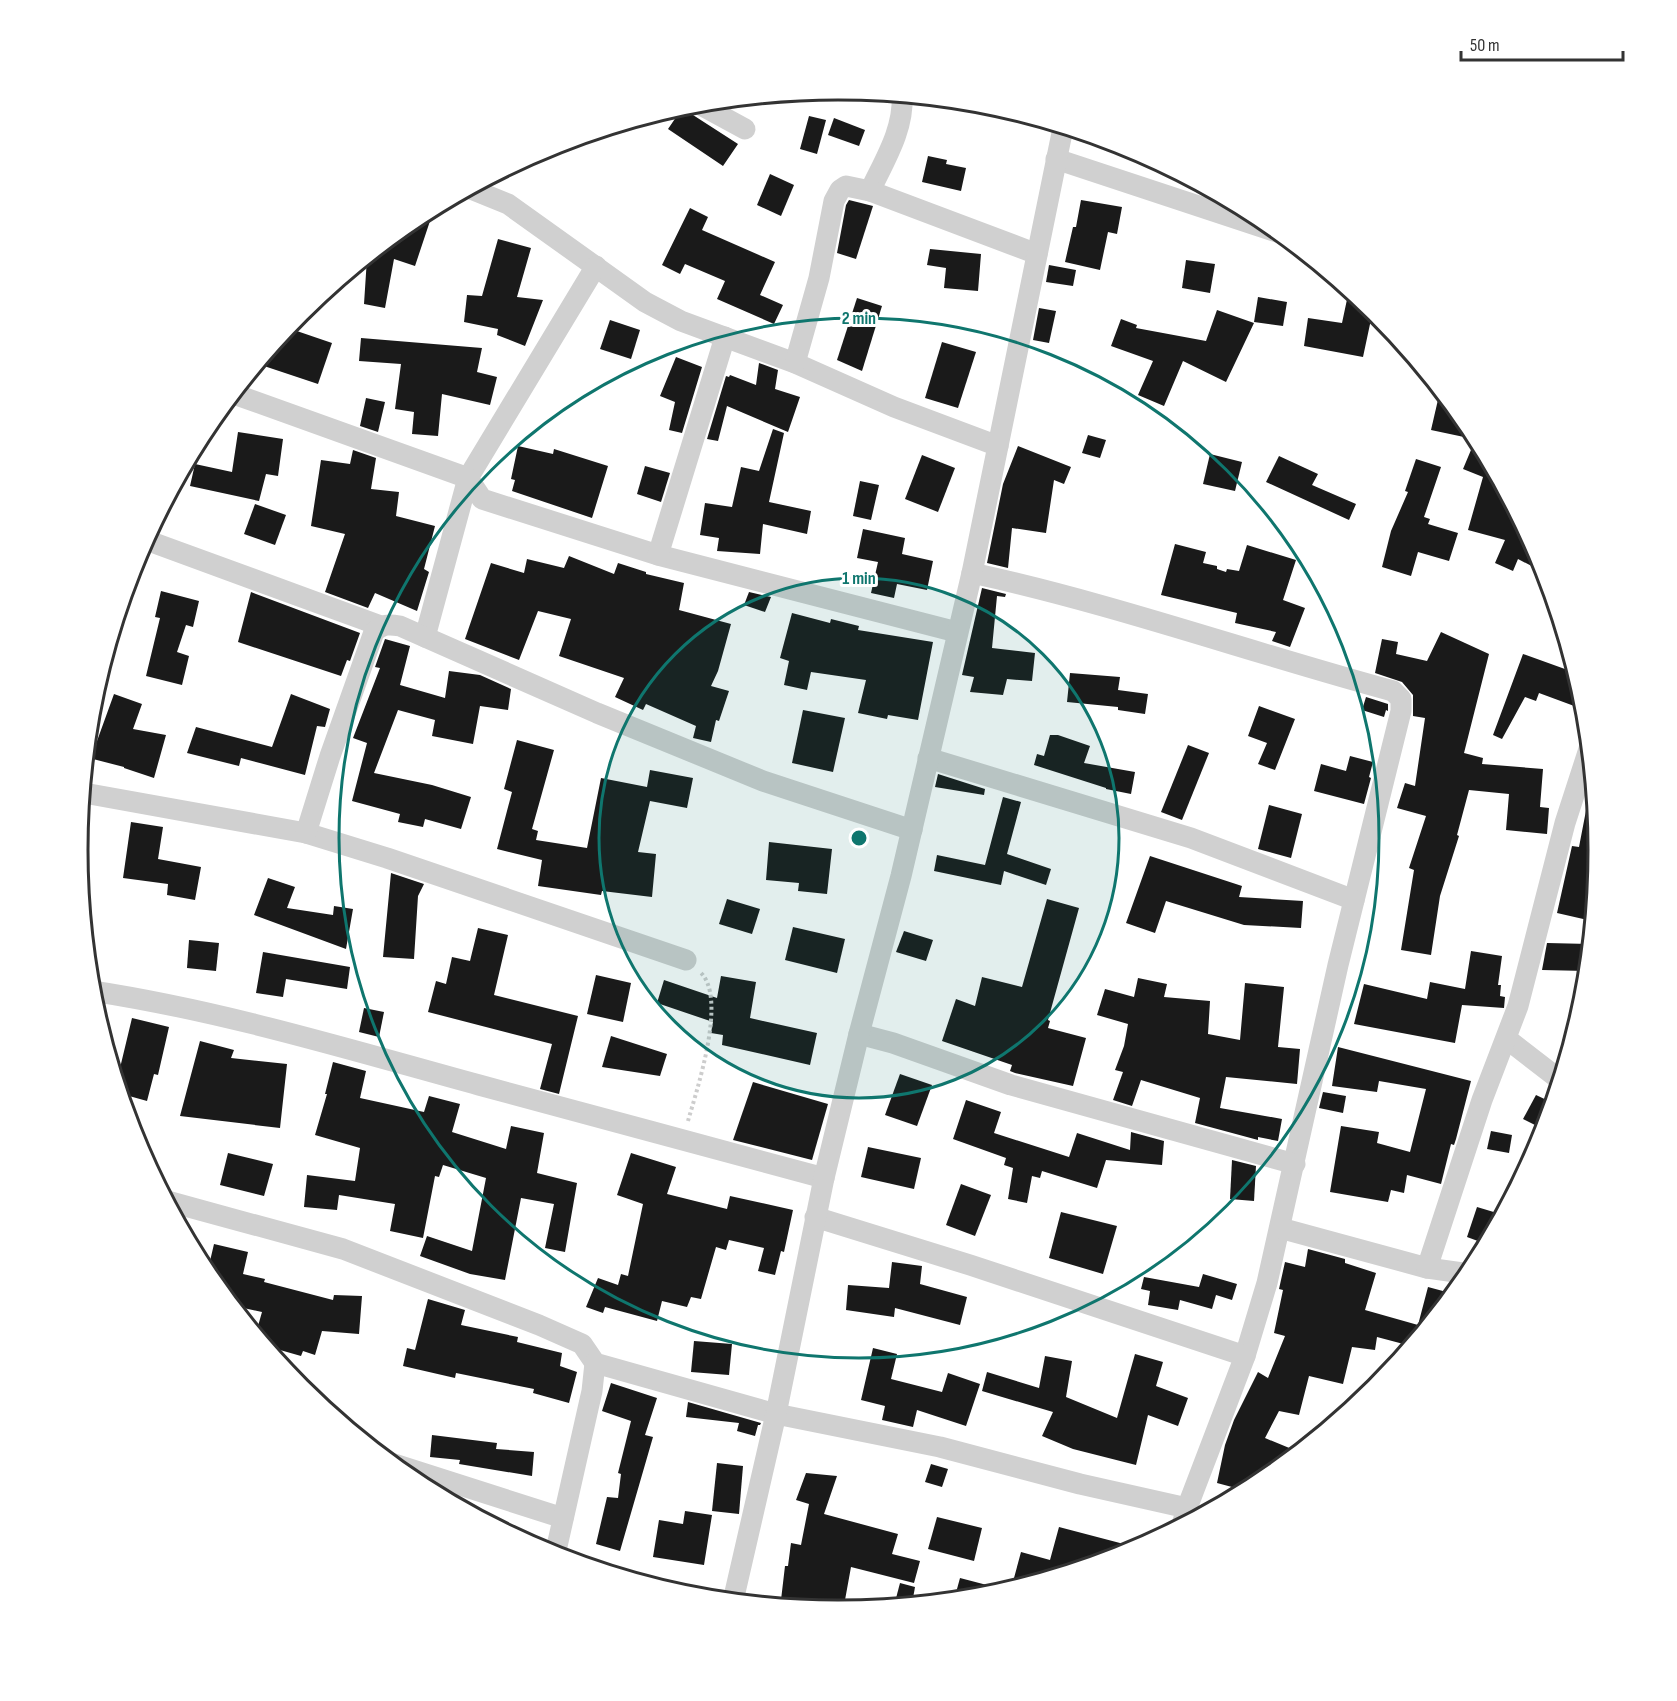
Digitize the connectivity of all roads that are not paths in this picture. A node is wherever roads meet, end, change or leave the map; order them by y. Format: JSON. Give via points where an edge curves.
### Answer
{"nodes":[{"id":1,"x":901,"y":103,"type":"edge"},
{"id":2,"x":713,"y":112,"type":"edge"},
{"id":3,"x":745,"y":129,"type":"dead end"},
{"id":4,"x":1062,"y":134,"type":"edge"},
{"id":5,"x":1056,"y":159,"type":"junction"},
{"id":6,"x":870,"y":190,"type":"junction"},
{"id":7,"x":480,"y":193,"type":"edge"},
{"id":8,"x":1234,"y":213,"type":"edge"},
{"id":9,"x":1037,"y":254,"type":"junction"},
{"id":10,"x":596,"y":266,"type":"junction"},
{"id":11,"x":725,"y":337,"type":"junction"},
{"id":12,"x":795,"y":363,"type":"junction"},
{"id":13,"x":241,"y":397,"type":"edge"},
{"id":14,"x":998,"y":446,"type":"junction"},
{"id":15,"x":468,"y":478,"type":"junction"},
{"id":16,"x":155,"y":543,"type":"edge"},
{"id":17,"x":658,"y":555,"type":"junction"},
{"id":18,"x":972,"y":573,"type":"junction"},
{"id":19,"x":381,"y":626,"type":"junction"},
{"id":20,"x":949,"y":630,"type":"dead end"},
{"id":21,"x":425,"y":637,"type":"junction"},
{"id":22,"x":928,"y":758,"type":"junction"},
{"id":23,"x":1583,"y":766,"type":"edge"},
{"id":24,"x":91,"y":794,"type":"edge"},
{"id":25,"x":912,"y":830,"type":"junction"},
{"id":26,"x":306,"y":834,"type":"junction"},
{"id":27,"x":1354,"y":900,"type":"junction"},
{"id":28,"x":686,"y":960,"type":"road end"},
{"id":29,"x":102,"y":993,"type":"edge"},
{"id":30,"x":859,"y":1034,"type":"junction"},
{"id":31,"x":1507,"y":1039,"type":"junction"},
{"id":32,"x":1554,"y":1075,"type":"edge"},
{"id":33,"x":1295,"y":1164,"type":"junction"},
{"id":34,"x":824,"y":1178,"type":"junction"},
{"id":35,"x":178,"y":1204,"type":"edge"},
{"id":36,"x":815,"y":1217,"type":"junction"},
{"id":37,"x":1280,"y":1228,"type":"junction"},
{"id":38,"x":1427,"y":1268,"type":"junction"},
{"id":39,"x":1458,"y":1272,"type":"edge"},
{"id":40,"x":1245,"y":1356,"type":"junction"},
{"id":41,"x":595,"y":1363,"type":"junction"},
{"id":42,"x":776,"y":1414,"type":"junction"},
{"id":43,"x":417,"y":1470,"type":"edge"},
{"id":44,"x":1185,"y":1515,"type":"edge"},
{"id":45,"x":1184,"y":1516,"type":"edge"},
{"id":46,"x":563,"y":1518,"type":"junction"},
{"id":47,"x":557,"y":1545,"type":"edge"},
{"id":48,"x":735,"y":1593,"type":"edge"}],
"edges":[{"from":1,"to":6,"type":"street","via":[[895,141]]},
{"from":2,"to":3,"type":"street"},
{"from":4,"to":5,"type":"street"},
{"from":5,"to":8,"type":"street"},
{"from":5,"to":9,"type":"street"},
{"from":6,"to":9,"type":"street"},
{"from":6,"to":12,"type":"street","via":[[846,186],[834,201],[819,278]]},
{"from":7,"to":10,"type":"street","via":[[508,204]]},
{"from":9,"to":14,"type":"street"},
{"from":10,"to":11,"type":"street","via":[[645,302]]},
{"from":10,"to":15,"type":"street"},
{"from":11,"to":12,"type":"street"},
{"from":11,"to":17,"type":"street"},
{"from":12,"to":14,"type":"street","via":[[894,407]]},
{"from":13,"to":15,"type":"street"},
{"from":14,"to":18,"type":"street"},
{"from":15,"to":17,"type":"street","via":[[482,499]]},
{"from":15,"to":21,"type":"street"},
{"from":16,"to":19,"type":"street"},
{"from":17,"to":20,"type":"street"},
{"from":18,"to":22,"type":"street"},
{"from":18,"to":27,"type":"street","via":[[1035,586],[1393,691],[1401,699],[1401,711]]},
{"from":19,"to":21,"type":"street","via":[[400,626]]},
{"from":19,"to":26,"type":"street","via":[[374,632]]},
{"from":21,"to":25,"type":"street","via":[[763,781]]},
{"from":22,"to":25,"type":"street"},
{"from":22,"to":27,"type":"street","via":[[1191,838]]},
{"from":23,"to":31,"type":"street"},
{"from":24,"to":26,"type":"street"},
{"from":25,"to":30,"type":"street"},
{"from":26,"to":28,"type":"street"},
{"from":27,"to":33,"type":"street"},
{"from":29,"to":34,"type":"street","via":[[230,1019],[394,1061]]},
{"from":30,"to":33,"type":"street","via":[[1011,1085]]},
{"from":30,"to":34,"type":"street"},
{"from":31,"to":32,"type":"street"},
{"from":31,"to":38,"type":"street","via":[[1482,1100]]},
{"from":33,"to":37,"type":"street"},
{"from":34,"to":36,"type":"street"},
{"from":35,"to":41,"type":"street","via":[[343,1249],[582,1344]]},
{"from":36,"to":40,"type":"street"},
{"from":36,"to":42,"type":"street"},
{"from":37,"to":38,"type":"street"},
{"from":37,"to":40,"type":"street"},
{"from":38,"to":39,"type":"street"},
{"from":40,"to":44,"type":"street"},
{"from":41,"to":42,"type":"street"},
{"from":41,"to":46,"type":"street"},
{"from":42,"to":45,"type":"street","via":[[940,1447]]},
{"from":42,"to":48,"type":"street"},
{"from":43,"to":46,"type":"street"},
{"from":46,"to":47,"type":"street"}]}
